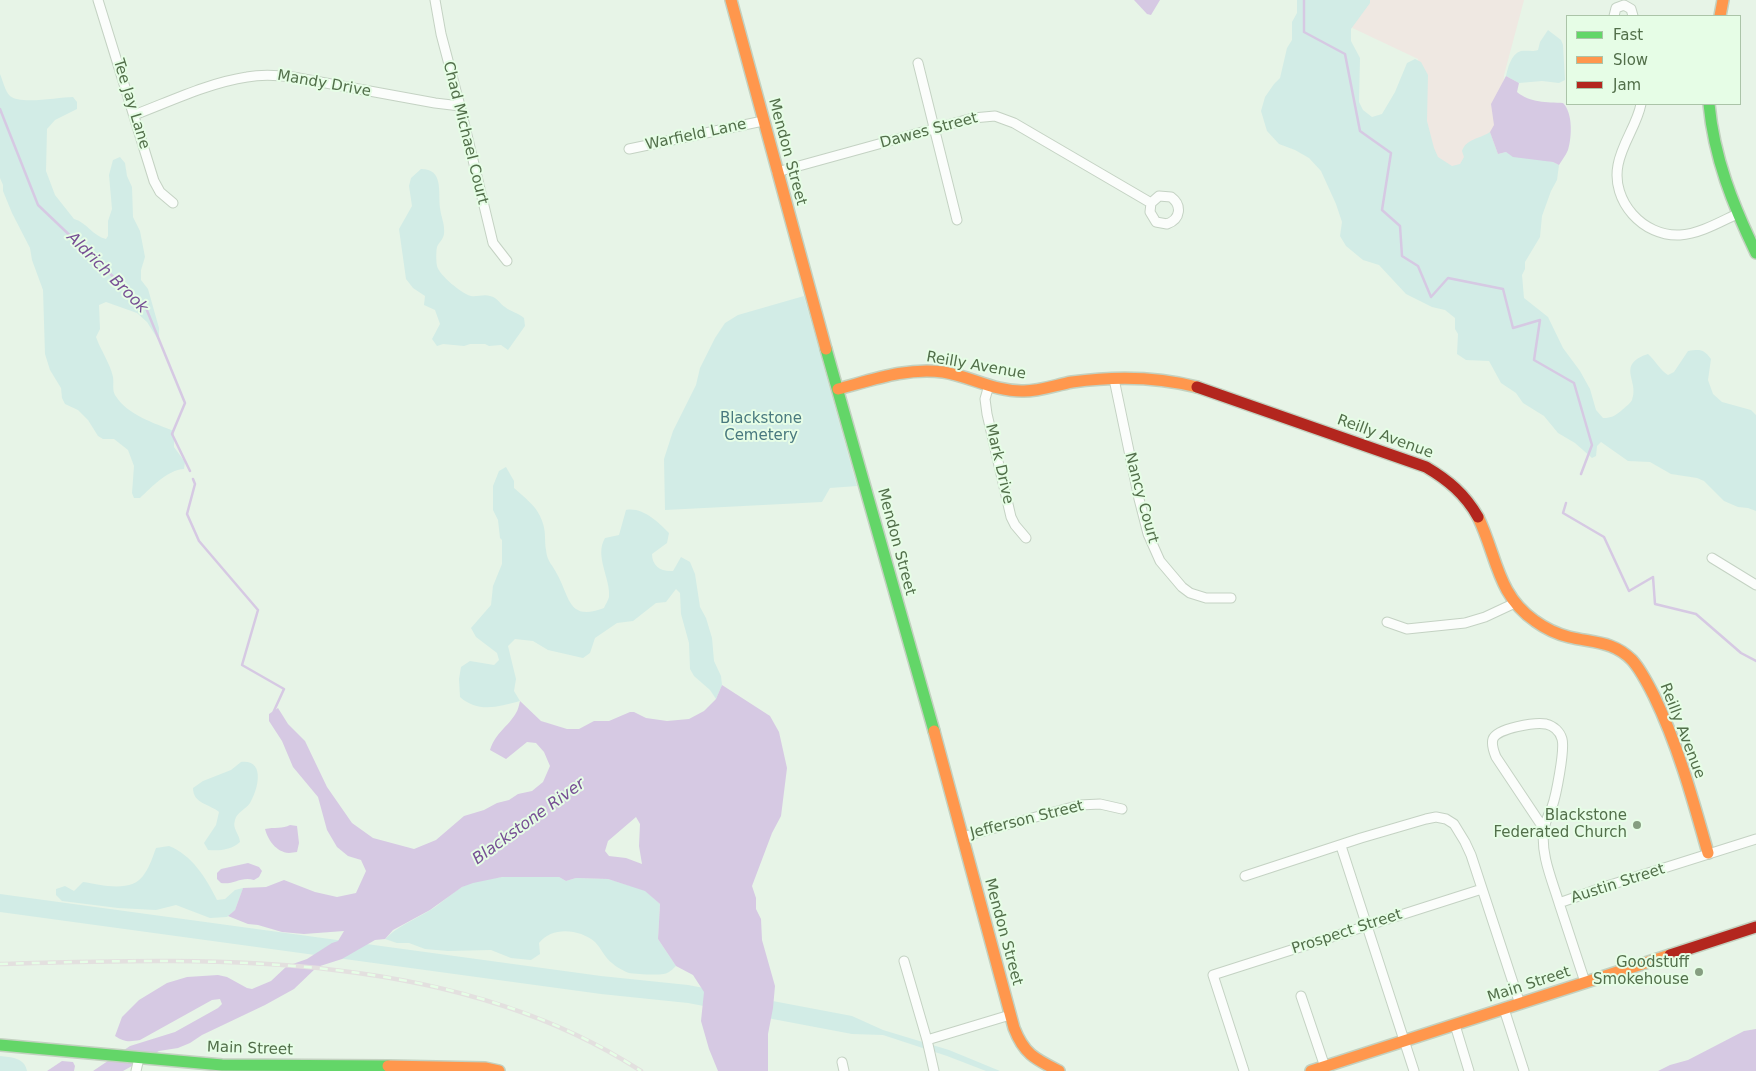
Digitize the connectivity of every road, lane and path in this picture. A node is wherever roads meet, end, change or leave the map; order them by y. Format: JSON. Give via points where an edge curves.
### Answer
{"nodes":[{"id":1,"x":98,"y":0,"type":"edge"},
{"id":2,"x":434,"y":0,"type":"edge"},
{"id":3,"x":731,"y":0,"type":"edge"},
{"id":4,"x":1723,"y":0,"type":"edge"},
{"id":5,"x":1614,"y":15,"type":"edge"},
{"id":6,"x":1633,"y":15,"type":"edge"},
{"id":7,"x":1720,"y":15,"type":"edge"},
{"id":8,"x":918,"y":63,"type":"dead end"},
{"id":9,"x":1641,"y":105,"type":"edge"},
{"id":10,"x":1709,"y":105,"type":"edge"},
{"id":11,"x":460,"y":106,"type":"junction"},
{"id":12,"x":134,"y":115,"type":"junction"},
{"id":13,"x":763,"y":122,"type":"junction"},
{"id":14,"x":934,"y":129,"type":"junction"},
{"id":15,"x":629,"y":149,"type":"dead end"},
{"id":16,"x":778,"y":172,"type":"junction"},
{"id":17,"x":173,"y":203,"type":"dead end"},
{"id":18,"x":1151,"y":203,"type":"dead end"},
{"id":19,"x":1737,"y":214,"type":"junction"},
{"id":20,"x":957,"y":220,"type":"dead end"},
{"id":21,"x":1756,"y":253,"type":"edge"},
{"id":22,"x":507,"y":261,"type":"dead end"},
{"id":23,"x":1114,"y":379,"type":"junction"},
{"id":24,"x":989,"y":385,"type":"junction"},
{"id":25,"x":838,"y":389,"type":"junction"},
{"id":26,"x":1026,"y":538,"type":"dead end"},
{"id":27,"x":1712,"y":558,"type":"dead end"},
{"id":28,"x":1756,"y":585,"type":"edge"},
{"id":29,"x":1231,"y":598,"type":"dead end"},
{"id":30,"x":1515,"y":603,"type":"junction"},
{"id":31,"x":1387,"y":622,"type":"dead end"},
{"id":32,"x":1122,"y":809,"type":"dead end"},
{"id":33,"x":1544,"y":829,"type":"junction"},
{"id":34,"x":962,"y":837,"type":"junction"},
{"id":35,"x":1756,"y":839,"type":"edge"},
{"id":36,"x":1341,"y":846,"type":"junction"},
{"id":37,"x":1708,"y":854,"type":"junction"},
{"id":38,"x":1245,"y":876,"type":"dead end"},
{"id":39,"x":1482,"y":888,"type":"junction"},
{"id":40,"x":1559,"y":903,"type":"junction"},
{"id":41,"x":1368,"y":926,"type":"junction"},
{"id":42,"x":1756,"y":927,"type":"edge"},
{"id":43,"x":904,"y":961,"type":"dead end"},
{"id":44,"x":1585,"y":982,"type":"junction"},
{"id":45,"x":1301,"y":996,"type":"dead end"},
{"id":46,"x":1520,"y":1004,"type":"junction"},
{"id":47,"x":1504,"y":1009,"type":"junction"},
{"id":48,"x":1010,"y":1015,"type":"junction"},
{"id":49,"x":1455,"y":1025,"type":"junction"},
{"id":50,"x":928,"y":1040,"type":"junction"},
{"id":51,"x":1404,"y":1042,"type":"junction"},
{"id":52,"x":0,"y":1045,"type":"edge"},
{"id":53,"x":138,"y":1065,"type":"edge"},
{"id":54,"x":1324,"y":1067,"type":"junction"},
{"id":55,"x":320,"y":1068,"type":"edge"},
{"id":56,"x":499,"y":1071,"type":"edge"},
{"id":57,"x":934,"y":1071,"type":"edge"},
{"id":58,"x":1060,"y":1071,"type":"edge"},
{"id":59,"x":1244,"y":1071,"type":"edge"},
{"id":60,"x":1312,"y":1071,"type":"edge"},
{"id":61,"x":1414,"y":1071,"type":"edge"},
{"id":62,"x":1469,"y":1071,"type":"edge"},
{"id":63,"x":1524,"y":1071,"type":"edge"}],
"edges":[{"from":1,"to":12,"type":"street","name":"Tee Jay Lane"},
{"from":2,"to":11,"type":"street","name":"Chad Michael Court"},
{"from":3,"to":13,"type":"street","name":"Mendon Street"},
{"from":4,"to":7,"type":"street"},
{"from":5,"to":6,"type":"street","via":[[1616,8],[1624,5],[1631,9]]},
{"from":8,"to":14,"type":"street"},
{"from":9,"to":19,"type":"street","via":[[1620,158],[1617,178],[1626,207],[1635,218],[1662,233],[1680,235],[1696,232]]},
{"from":10,"to":19,"type":"street","via":[[1717,160]]},
{"from":11,"to":12,"type":"street","name":"Mandy Drive","via":[[270,75],[225,81]]},
{"from":11,"to":22,"type":"street","name":"Chad Michael Court","via":[[493,244]]},
{"from":12,"to":17,"type":"street","name":"Tee Jay Lane","via":[[154,181],[160,192]]},
{"from":13,"to":15,"type":"street","name":"Warfield Lane"},
{"from":13,"to":16,"type":"street","name":"Mendon Street"},
{"from":14,"to":16,"type":"street","name":"Dawes Street"},
{"from":14,"to":18,"type":"street","name":"Dawes Street","via":[[982,117],[1001,118]]},
{"from":14,"to":20,"type":"street"},
{"from":16,"to":25,"type":"street","name":"Mendon Street"},
{"from":19,"to":21,"type":"street"},
{"from":23,"to":24,"type":"street","name":"Reilly Avenue","via":[[1030,391]]},
{"from":23,"to":29,"type":"street","name":"Nancy Court","via":[[1153,547],[1182,587],[1206,598]]},
{"from":23,"to":30,"type":"street","name":"Reilly Avenue","via":[[1154,379],[1212,392],[1426,467],[1457,488],[1470,504],[1480,522],[1500,578]]},
{"from":24,"to":25,"type":"street","name":"Reilly Avenue","via":[[960,376],[920,371]]},
{"from":24,"to":26,"type":"street","name":"Mark Drive","via":[[985,399],[987,414],[1009,508],[1014,523]]},
{"from":25,"to":34,"type":"street","name":"Mendon Street"},
{"from":27,"to":28,"type":"street"},
{"from":30,"to":31,"type":"street","via":[[1465,623],[1407,629]]},
{"from":30,"to":37,"type":"street","name":"Reilly Avenue","via":[[1552,631],[1613,646],[1636,666],[1645,678],[1669,731]]},
{"from":32,"to":34,"type":"street","name":"Jefferson Street","via":[[1100,804],[1080,805]]},
{"from":33,"to":33,"type":"street","via":[[1552,805],[1562,739],[1553,727],[1546,724],[1498,732],[1493,744],[1496,757]]},
{"from":33,"to":40,"type":"street","via":[[1546,858]]},
{"from":34,"to":48,"type":"street","name":"Mendon Street"},
{"from":35,"to":37,"type":"street","name":"Austin Street"},
{"from":36,"to":38,"type":"street"},
{"from":36,"to":39,"type":"street","via":[[1426,819],[1446,819],[1454,824],[1465,842]]},
{"from":36,"to":41,"type":"street"},
{"from":37,"to":40,"type":"street","name":"Austin Street"},
{"from":39,"to":41,"type":"street","name":"Prospect Street"},
{"from":39,"to":46,"type":"street"},
{"from":40,"to":44,"type":"street","name":"Austin Street"},
{"from":41,"to":51,"type":"street"},
{"from":41,"to":59,"type":"street","name":"Prospect Street","via":[[1212,976]]},
{"from":42,"to":44,"type":"street","name":"Main Street"},
{"from":43,"to":50,"type":"street"},
{"from":44,"to":46,"type":"street","name":"Main Street"},
{"from":45,"to":54,"type":"street"},
{"from":46,"to":47,"type":"street","name":"Main Street"},
{"from":47,"to":49,"type":"street","name":"Main Street"},
{"from":47,"to":63,"type":"street"},
{"from":48,"to":50,"type":"street"},
{"from":48,"to":58,"type":"street","name":"Mendon Street","via":[[1016,1036],[1028,1055]]},
{"from":49,"to":51,"type":"street","name":"Main Street"},
{"from":49,"to":62,"type":"street"},
{"from":50,"to":57,"type":"street"},
{"from":51,"to":54,"type":"street","name":"Main Street"},
{"from":51,"to":61,"type":"street"},
{"from":52,"to":53,"type":"street","name":"Main Street","via":[[104,1054]]},
{"from":53,"to":55,"type":"street","name":"Main Street","via":[[156,1059]]},
{"from":54,"to":60,"type":"street","name":"Main Street"},
{"from":55,"to":56,"type":"street","name":"Main Street","via":[[442,1066]]}]}
